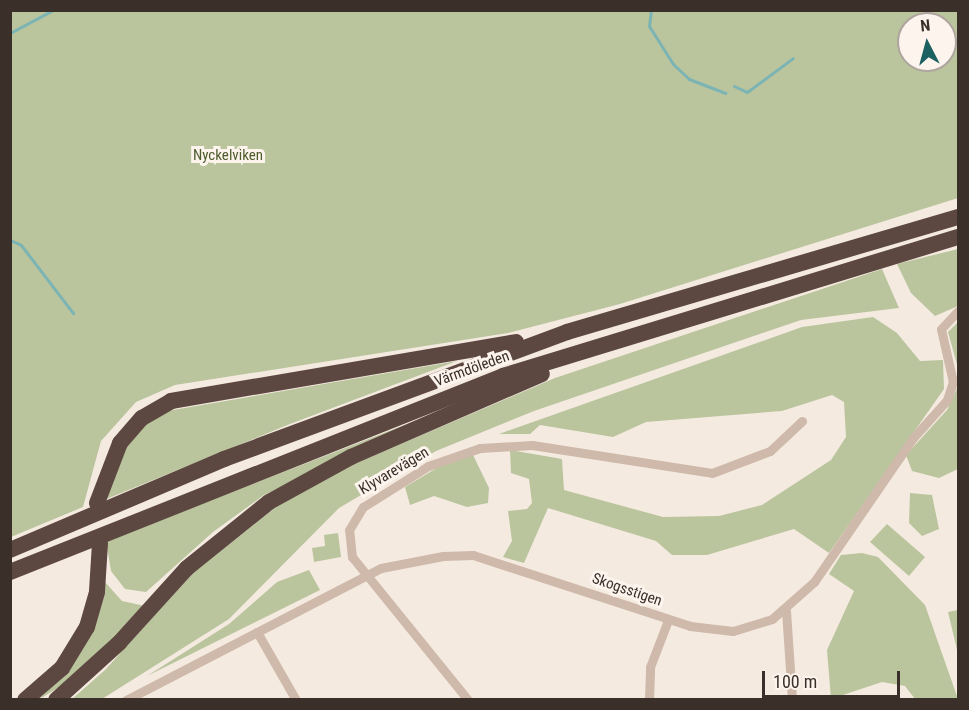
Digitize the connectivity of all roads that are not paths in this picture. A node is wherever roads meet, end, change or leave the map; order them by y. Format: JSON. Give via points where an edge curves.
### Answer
{"nodes":[{"id":1,"x":958,"y":217,"type":"edge"},
{"id":2,"x":958,"y":237,"type":"edge"},
{"id":3,"x":958,"y":311,"type":"edge"},
{"id":4,"x":567,"y":332,"type":"junction"},
{"id":5,"x":606,"y":346,"type":"junction"},
{"id":6,"x":802,"y":421,"type":"dead end"},
{"id":7,"x":97,"y":503,"type":"dead end"},
{"id":8,"x":99,"y":543,"type":"dead end"},
{"id":9,"x":10,"y":550,"type":"edge"},
{"id":10,"x":10,"y":572,"type":"edge"},
{"id":11,"x":364,"y":576,"type":"junction"},
{"id":12,"x":786,"y":611,"type":"junction"},
{"id":13,"x":668,"y":620,"type":"junction"},
{"id":14,"x":257,"y":632,"type":"junction"},
{"id":15,"x":25,"y":699,"type":"edge"},
{"id":16,"x":56,"y":699,"type":"edge"},
{"id":17,"x":126,"y":699,"type":"edge"},
{"id":18,"x":296,"y":699,"type":"edge"},
{"id":19,"x":468,"y":699,"type":"edge"},
{"id":20,"x":649,"y":699,"type":"edge"},
{"id":21,"x":792,"y":699,"type":"edge"}],
"edges":[{"from":1,"to":4,"type":"highway","name":"Värmdöleden"},
{"from":2,"to":5,"type":"highway","name":"Värmdöleden"},
{"from":3,"to":12,"type":"street","name":"Skogsstigen","via":[[941,328],[953,382],[946,400],[913,438],[821,573]]},
{"from":4,"to":7,"type":"highway","via":[[171,401],[142,418],[123,438],[105,471]]},
{"from":4,"to":9,"type":"highway","name":"Värmdöleden","via":[[224,459]]},
{"from":5,"to":10,"type":"highway","name":"Värmdöleden","via":[[503,376]]},
{"from":5,"to":16,"type":"highway","via":[[351,457],[269,502],[187,568],[119,643]]},
{"from":6,"to":11,"type":"street","name":"Klyvarevägen","via":[[770,452],[712,473],[532,445],[480,447],[445,458],[356,514],[349,546]]},
{"from":8,"to":15,"type":"highway","via":[[97,591],[87,627],[62,668]]},
{"from":11,"to":13,"type":"street","name":"Skogsstigen","via":[[401,563],[473,555]]},
{"from":11,"to":14,"type":"street","name":"Skogsstigen"},
{"from":11,"to":19,"type":"street","name":"Klyvarevägen"},
{"from":12,"to":13,"type":"street","name":"Skogsstigen","via":[[732,631]]},
{"from":12,"to":21,"type":"street"},
{"from":13,"to":20,"type":"street","via":[[650,667]]},
{"from":14,"to":17,"type":"street","name":"Skogsstigen"},
{"from":14,"to":18,"type":"street"}]}
